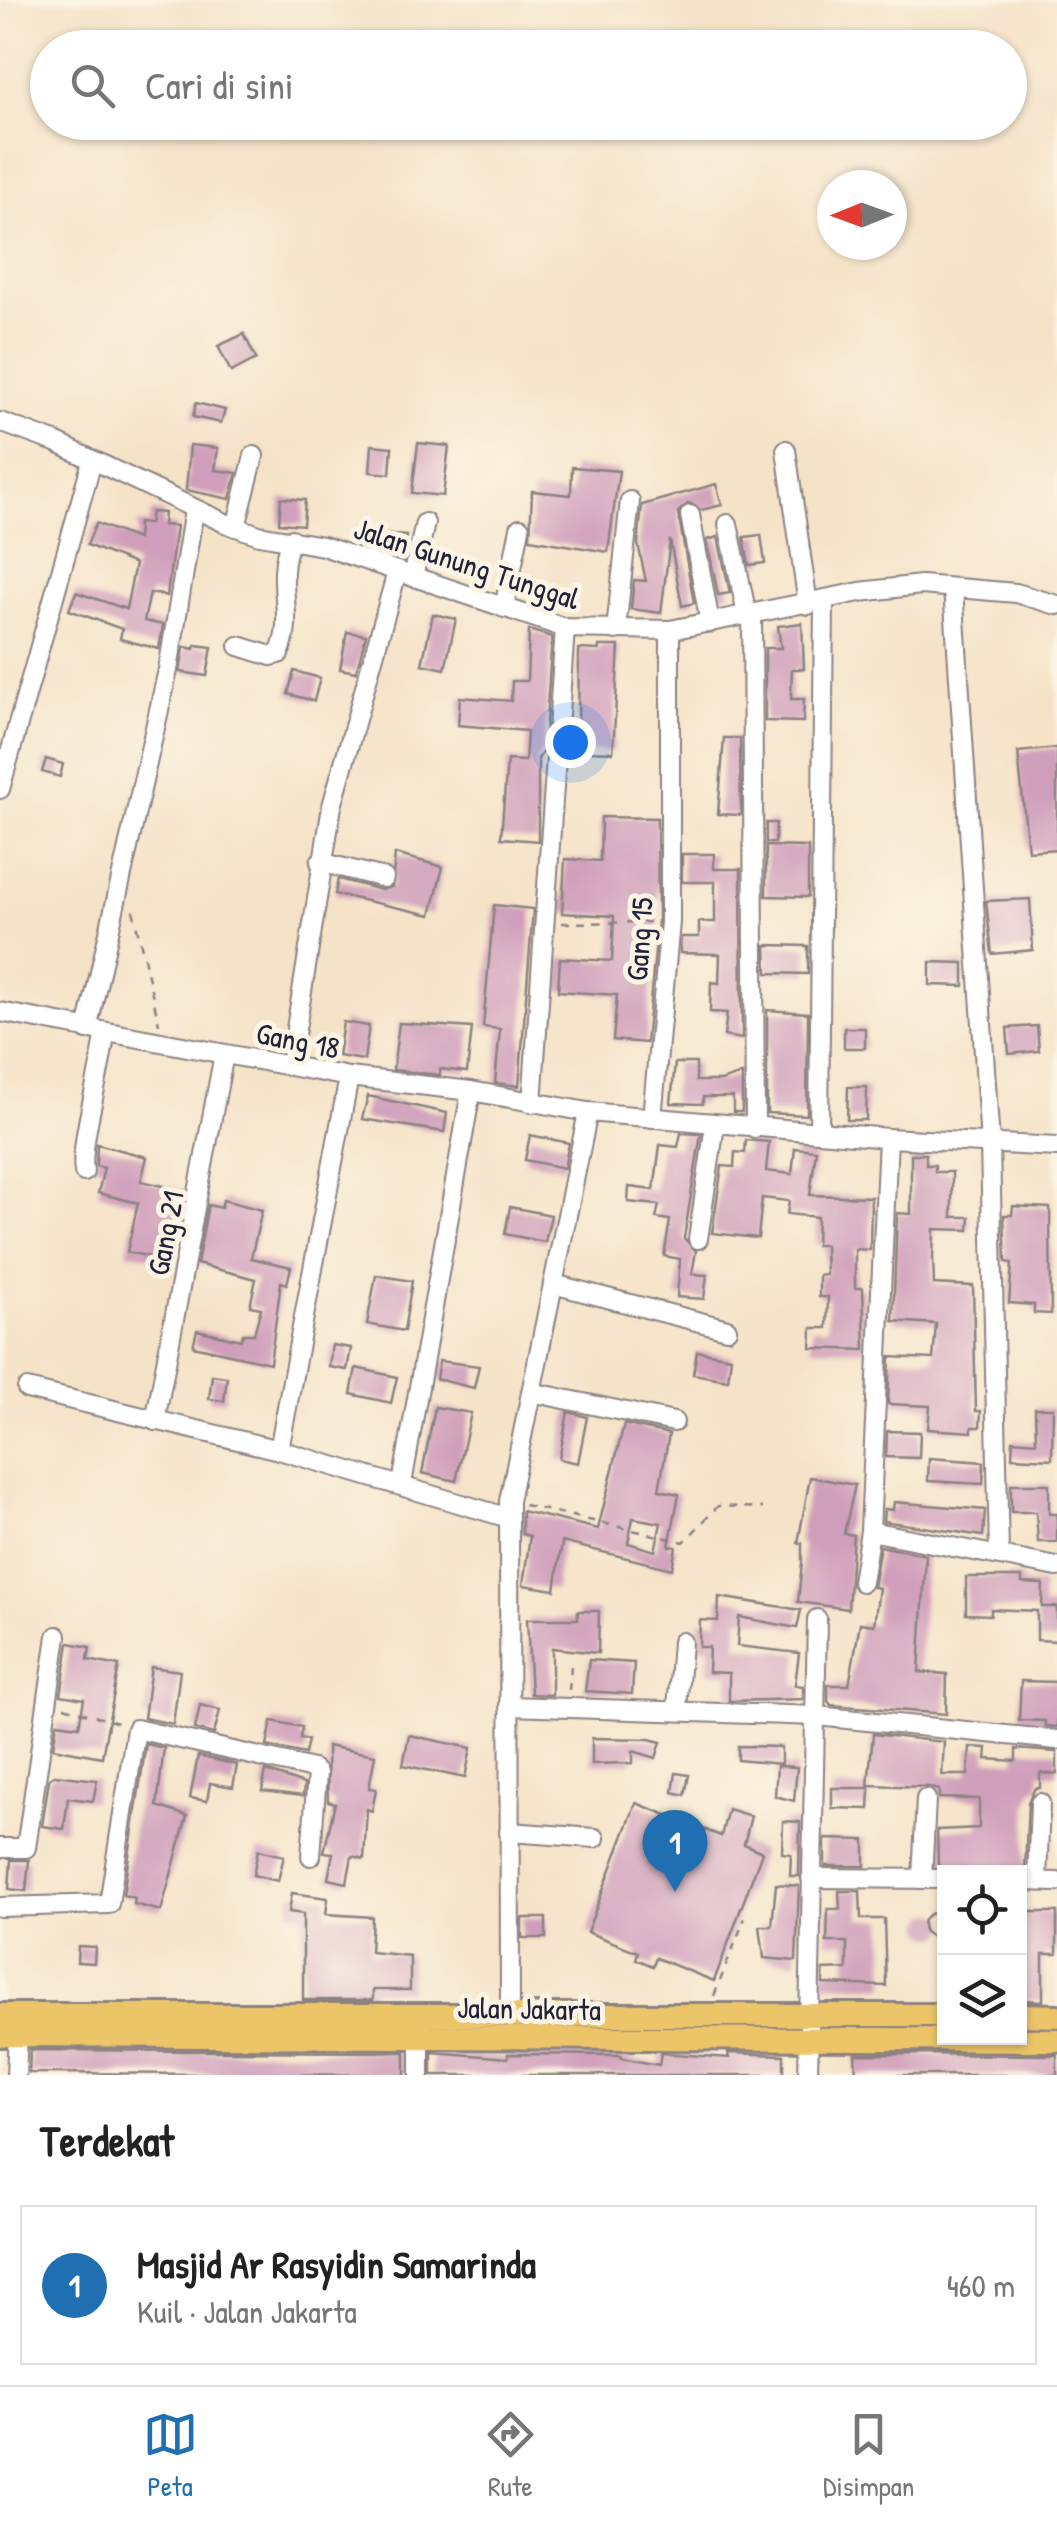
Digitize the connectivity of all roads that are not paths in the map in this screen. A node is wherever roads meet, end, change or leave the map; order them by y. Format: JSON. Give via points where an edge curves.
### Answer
{"nodes":[{"id":1,"x":0,"y":422,"type":"edge"},
{"id":2,"x":786,"y":450,"type":"dead end"},
{"id":3,"x":254,"y":456,"type":"dead end"},
{"id":4,"x":92,"y":460,"type":"junction"},
{"id":5,"x":630,"y":501,"type":"dead end"},
{"id":6,"x":194,"y":510,"type":"junction"},
{"id":7,"x":690,"y":515,"type":"dead end"},
{"id":8,"x":425,"y":524,"type":"dead end"},
{"id":9,"x":728,"y":524,"type":"dead end"},
{"id":10,"x":236,"y":527,"type":"junction"},
{"id":11,"x":520,"y":528,"type":"dead end"},
{"id":12,"x":291,"y":540,"type":"junction"},
{"id":13,"x":405,"y":575,"type":"junction"},
{"id":14,"x":953,"y":588,"type":"junction"},
{"id":15,"x":816,"y":604,"type":"junction"},
{"id":16,"x":1057,"y":605,"type":"edge"},
{"id":17,"x":504,"y":608,"type":"junction"},
{"id":18,"x":750,"y":614,"type":"junction"},
{"id":19,"x":710,"y":622,"type":"junction"},
{"id":20,"x":566,"y":628,"type":"junction"},
{"id":21,"x":616,"y":630,"type":"junction"},
{"id":22,"x":670,"y":630,"type":"junction"},
{"id":23,"x":240,"y":646,"type":"dead end"},
{"id":24,"x":0,"y":788,"type":"edge"},
{"id":25,"x":320,"y":862,"type":"junction"},
{"id":26,"x":384,"y":878,"type":"dead end"},
{"id":27,"x":0,"y":1012,"type":"edge"},
{"id":28,"x":96,"y":1032,"type":"junction"},
{"id":29,"x":224,"y":1054,"type":"junction"},
{"id":30,"x":290,"y":1066,"type":"junction"},
{"id":31,"x":349,"y":1078,"type":"junction"},
{"id":32,"x":471,"y":1091,"type":"junction"},
{"id":33,"x":532,"y":1103,"type":"junction"},
{"id":34,"x":588,"y":1112,"type":"junction"},
{"id":35,"x":652,"y":1118,"type":"junction"},
{"id":36,"x":715,"y":1125,"type":"junction"},
{"id":37,"x":756,"y":1128,"type":"junction"},
{"id":38,"x":819,"y":1132,"type":"junction"},
{"id":39,"x":888,"y":1138,"type":"junction"},
{"id":40,"x":990,"y":1144,"type":"junction"},
{"id":41,"x":1057,"y":1147,"type":"edge"},
{"id":42,"x":84,"y":1172,"type":"dead end"},
{"id":43,"x":698,"y":1238,"type":"dead end"},
{"id":44,"x":553,"y":1284,"type":"junction"},
{"id":45,"x":727,"y":1329,"type":"dead end"},
{"id":46,"x":27,"y":1390,"type":"dead end"},
{"id":47,"x":531,"y":1392,"type":"junction"},
{"id":48,"x":155,"y":1421,"type":"junction"},
{"id":49,"x":674,"y":1422,"type":"dead end"},
{"id":50,"x":279,"y":1450,"type":"junction"},
{"id":51,"x":402,"y":1484,"type":"junction"},
{"id":52,"x":509,"y":1510,"type":"junction"},
{"id":53,"x":870,"y":1530,"type":"junction"},
{"id":54,"x":998,"y":1555,"type":"junction"},
{"id":55,"x":1057,"y":1567,"type":"edge"},
{"id":56,"x":862,"y":1582,"type":"dead end"},
{"id":57,"x":818,"y":1619,"type":"dead end"},
{"id":58,"x":57,"y":1636,"type":"dead end"},
{"id":59,"x":682,"y":1642,"type":"dead end"},
{"id":60,"x":509,"y":1706,"type":"junction"},
{"id":61,"x":677,"y":1710,"type":"junction"},
{"id":62,"x":818,"y":1716,"type":"junction"},
{"id":63,"x":1057,"y":1740,"type":"edge"},
{"id":64,"x":926,"y":1799,"type":"dead end"},
{"id":65,"x":1040,"y":1804,"type":"dead end"},
{"id":66,"x":509,"y":1832,"type":"junction"},
{"id":67,"x":595,"y":1838,"type":"dead end"},
{"id":68,"x":0,"y":1848,"type":"edge"},
{"id":69,"x":311,"y":1856,"type":"dead end"},
{"id":70,"x":812,"y":1878,"type":"junction"},
{"id":71,"x":922,"y":1879,"type":"junction"},
{"id":72,"x":937,"y":1879,"type":"edge"},
{"id":73,"x":1028,"y":1881,"type":"edge"},
{"id":74,"x":1057,"y":1882,"type":"edge"},
{"id":75,"x":0,"y":1907,"type":"edge"},
{"id":76,"x":510,"y":2012,"type":"junction"},
{"id":77,"x":420,"y":2013,"type":"junction"},
{"id":78,"x":808,"y":2013,"type":"junction"},
{"id":79,"x":937,"y":2014,"type":"edge"},
{"id":80,"x":1027,"y":2015,"type":"edge"},
{"id":81,"x":1057,"y":2016,"type":"edge"},
{"id":82,"x":9,"y":2025,"type":"edge"},
{"id":83,"x":420,"y":2037,"type":"junction"},
{"id":84,"x":808,"y":2039,"type":"junction"},
{"id":85,"x":1057,"y":2040,"type":"edge"},
{"id":86,"x":16,"y":2075,"type":"edge"},
{"id":87,"x":420,"y":2075,"type":"edge"},
{"id":88,"x":808,"y":2075,"type":"edge"}],
"edges":[{"from":1,"to":4,"type":"street","name":"Jalan Gunung Tunggal"},
{"from":2,"to":15,"type":"street"},
{"from":3,"to":10,"type":"street"},
{"from":4,"to":6,"type":"street","name":"Jalan Gunung Tunggal"},
{"from":4,"to":24,"type":"street"},
{"from":5,"to":21,"type":"street"},
{"from":6,"to":10,"type":"street","name":"Jalan Gunung Tunggal"},
{"from":6,"to":28,"type":"street"},
{"from":7,"to":19,"type":"street"},
{"from":8,"to":13,"type":"street"},
{"from":9,"to":18,"type":"street"},
{"from":10,"to":12,"type":"street","name":"Jalan Gunung Tunggal"},
{"from":11,"to":17,"type":"street"},
{"from":12,"to":13,"type":"street","name":"Jalan Gunung Tunggal"},
{"from":12,"to":23,"type":"street","via":[[281,572],[283,645],[271,656]]},
{"from":13,"to":17,"type":"street","name":"Jalan Gunung Tunggal"},
{"from":13,"to":25,"type":"street","via":[[356,713]]},
{"from":14,"to":15,"type":"street","name":"Jalan Gunung Tunggal","via":[[860,592]]},
{"from":14,"to":16,"type":"street","name":"Jalan Gunung Tunggal","via":[[1016,593]]},
{"from":14,"to":40,"type":"street"},
{"from":15,"to":18,"type":"street","name":"Jalan Gunung Tunggal"},
{"from":15,"to":38,"type":"street"},
{"from":17,"to":20,"type":"street","name":"Jalan Gunung Tunggal"},
{"from":18,"to":19,"type":"street","name":"Jalan Gunung Tunggal"},
{"from":18,"to":37,"type":"street"},
{"from":19,"to":22,"type":"street","name":"Jalan Gunung Tunggal"},
{"from":20,"to":21,"type":"street","name":"Jalan Gunung Tunggal"},
{"from":20,"to":33,"type":"street"},
{"from":21,"to":22,"type":"street","name":"Jalan Gunung Tunggal"},
{"from":22,"to":35,"type":"street","name":"Gang 15","via":[[670,922]]},
{"from":25,"to":26,"type":"street"},
{"from":25,"to":30,"type":"street"},
{"from":27,"to":28,"type":"street","name":"Gang 18"},
{"from":28,"to":29,"type":"street","name":"Gang 18"},
{"from":28,"to":42,"type":"street","via":[[102,1072]]},
{"from":29,"to":30,"type":"street","name":"Gang 18"},
{"from":29,"to":48,"type":"street","name":"Gang 21"},
{"from":30,"to":31,"type":"street","name":"Gang 18"},
{"from":31,"to":32,"type":"street","name":"Gang 18"},
{"from":31,"to":50,"type":"street"},
{"from":32,"to":33,"type":"street","name":"Gang 18"},
{"from":32,"to":51,"type":"street"},
{"from":33,"to":34,"type":"street","name":"Gang 18"},
{"from":34,"to":35,"type":"street","name":"Gang 18"},
{"from":34,"to":44,"type":"street"},
{"from":35,"to":36,"type":"street","name":"Gang 18"},
{"from":36,"to":37,"type":"street","name":"Gang 18"},
{"from":36,"to":43,"type":"street"},
{"from":37,"to":38,"type":"street","name":"Gang 18"},
{"from":38,"to":39,"type":"street","name":"Gang 18"},
{"from":39,"to":40,"type":"street","name":"Gang 18"},
{"from":39,"to":53,"type":"street"},
{"from":40,"to":41,"type":"street","name":"Gang 18"},
{"from":40,"to":54,"type":"street"},
{"from":44,"to":45,"type":"street"},
{"from":44,"to":47,"type":"street"},
{"from":46,"to":48,"type":"street"},
{"from":47,"to":49,"type":"street"},
{"from":47,"to":52,"type":"street"},
{"from":48,"to":50,"type":"street"},
{"from":50,"to":51,"type":"street"},
{"from":51,"to":52,"type":"street"},
{"from":52,"to":60,"type":"street"},
{"from":53,"to":54,"type":"street"},
{"from":53,"to":56,"type":"street"},
{"from":54,"to":55,"type":"street"},
{"from":57,"to":62,"type":"street"},
{"from":58,"to":68,"type":"street","via":[[26,1848]]},
{"from":59,"to":61,"type":"street"},
{"from":60,"to":61,"type":"street"},
{"from":60,"to":66,"type":"street"},
{"from":61,"to":62,"type":"street"},
{"from":62,"to":63,"type":"street"},
{"from":62,"to":70,"type":"street"},
{"from":64,"to":71,"type":"street"},
{"from":65,"to":73,"type":"street"},
{"from":66,"to":67,"type":"street"},
{"from":66,"to":76,"type":"street"},
{"from":69,"to":75,"type":"street","via":[[313,1769],[136,1728],[109,1904]]},
{"from":70,"to":71,"type":"street"},
{"from":70,"to":78,"type":"street"},
{"from":71,"to":72,"type":"street"},
{"from":73,"to":74,"type":"street"},
{"from":76,"to":77,"type":"main road","name":"Jalan Jakarta"},
{"from":76,"to":78,"type":"main road","name":"Jalan Jakarta"},
{"from":77,"to":82,"type":"main road","name":"Jalan Jakarta"},
{"from":77,"to":83,"type":"street"},
{"from":78,"to":79,"type":"main road","name":"Jalan Jakarta"},
{"from":78,"to":84,"type":"street"},
{"from":80,"to":81,"type":"main road"},
{"from":82,"to":83,"type":"main road","name":"Jalan Jakarta"},
{"from":82,"to":86,"type":"street"},
{"from":83,"to":84,"type":"main road","name":"Jalan Jakarta"},
{"from":83,"to":87,"type":"street"},
{"from":84,"to":85,"type":"main road","name":"Jalan Jakarta"},
{"from":84,"to":88,"type":"street"}]}
